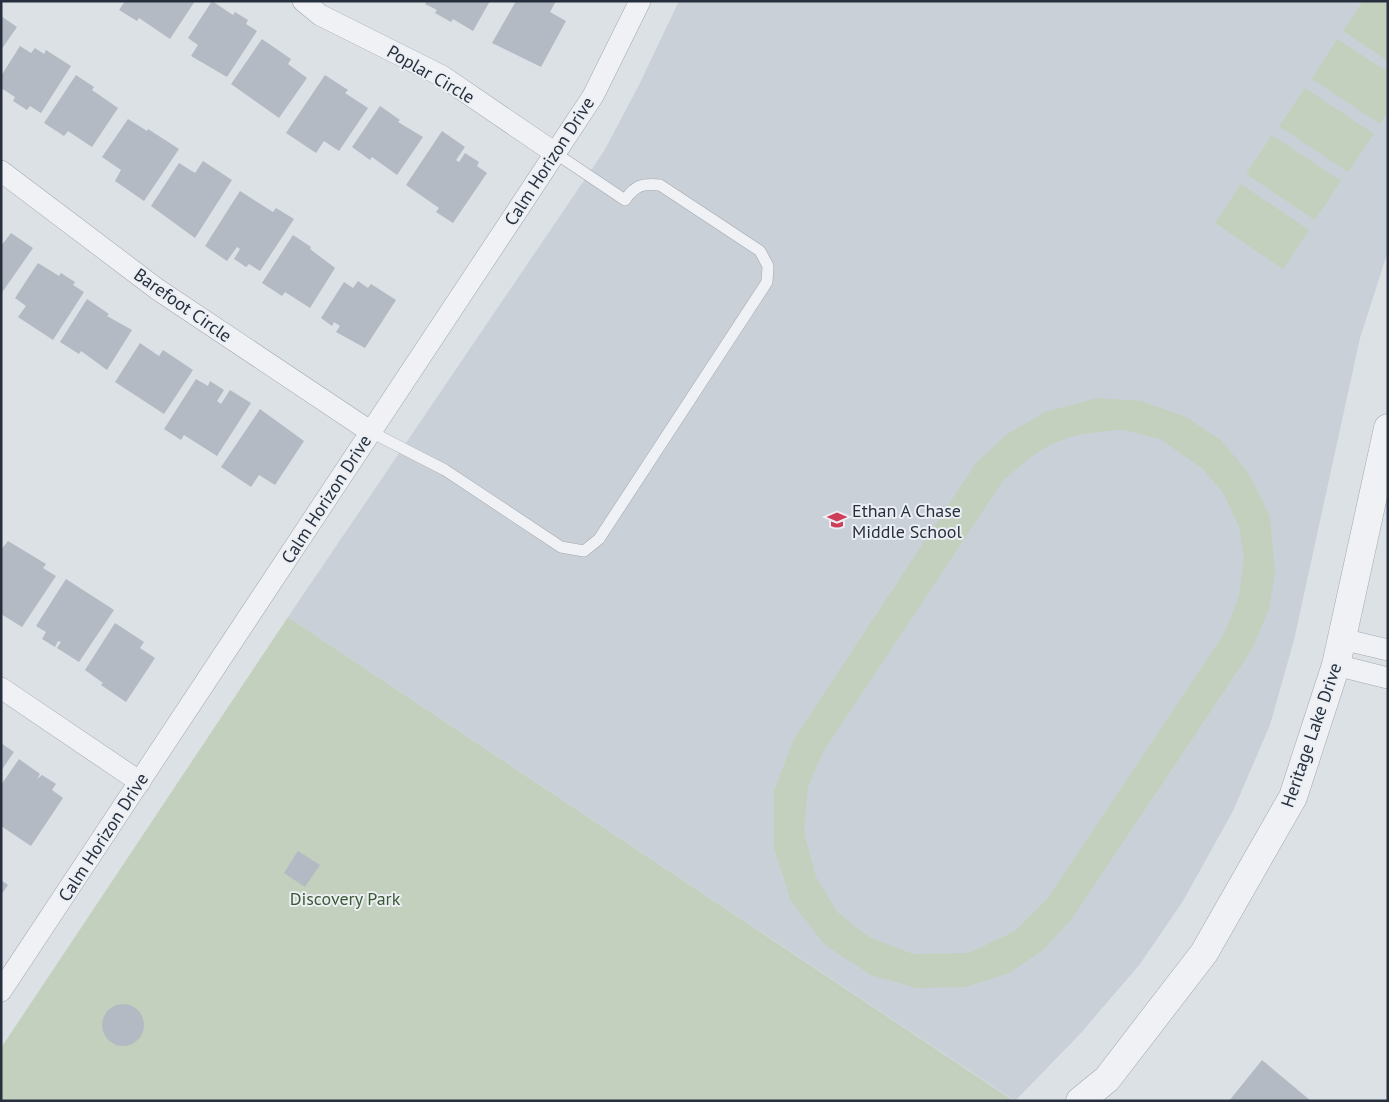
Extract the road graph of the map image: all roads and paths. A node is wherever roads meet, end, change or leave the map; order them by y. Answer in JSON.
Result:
{"nodes":[{"id":1,"x":303,"y":1,"type":"edge"},
{"id":2,"x":640,"y":1,"type":"edge"},
{"id":3,"x":555,"y":153,"type":"junction"},
{"id":4,"x":1,"y":171,"type":"edge"},
{"id":5,"x":1388,"y":428,"type":"edge"},
{"id":6,"x":371,"y":432,"type":"junction"},
{"id":7,"x":1388,"y":650,"type":"edge"},
{"id":8,"x":1339,"y":652,"type":"junction"},
{"id":9,"x":1388,"y":678,"type":"edge"},
{"id":10,"x":1,"y":688,"type":"edge"},
{"id":11,"x":140,"y":782,"type":"junction"},
{"id":12,"x":1,"y":991,"type":"edge"},
{"id":13,"x":1080,"y":1101,"type":"edge"}],
"edges":[{"from":1,"to":3,"type":"street","name":"Poplar Circle"},
{"from":2,"to":3,"type":"street","name":"Calm Horizon Drive"},
{"from":3,"to":6,"type":"street","name":"Calm Horizon Drive"},
{"from":3,"to":6,"type":"lane"},
{"from":4,"to":6,"type":"street","name":"Barefoot Circle"},
{"from":5,"to":8,"type":"street","name":"Heritage Lake Drive"},
{"from":6,"to":11,"type":"street","name":"Calm Horizon Drive"},
{"from":7,"to":8,"type":"street"},
{"from":8,"to":9,"type":"street"},
{"from":8,"to":13,"type":"street","name":"Heritage Lake Drive"},
{"from":10,"to":11,"type":"street"},
{"from":11,"to":12,"type":"street","name":"Calm Horizon Drive"}]}
